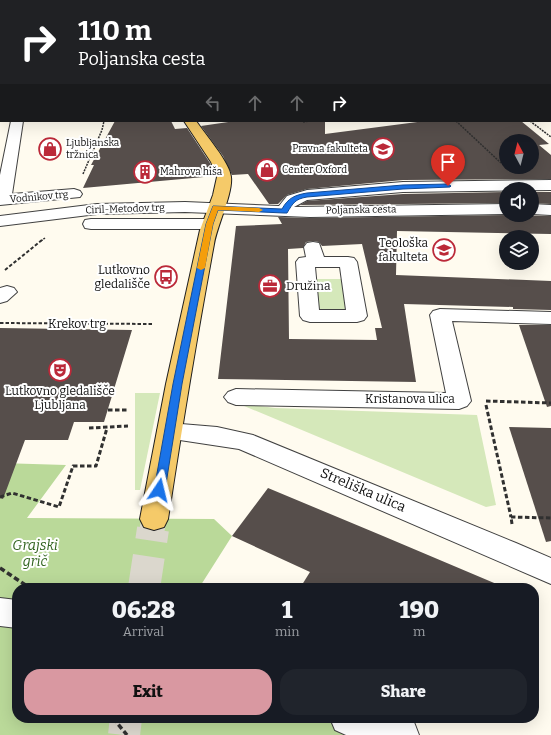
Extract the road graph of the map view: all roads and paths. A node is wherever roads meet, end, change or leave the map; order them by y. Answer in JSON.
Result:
{"nodes":[{"id":1,"x":17,"y":122,"type":"edge"},
{"id":2,"x":104,"y":122,"type":"edge"},
{"id":3,"x":191,"y":122,"type":"edge"},
{"id":4,"x":457,"y":122,"type":"edge"},
{"id":5,"x":531,"y":122,"type":"edge"},
{"id":6,"x":551,"y":137,"type":"edge"},
{"id":7,"x":499,"y":161,"type":"edge"},
{"id":8,"x":551,"y":185,"type":"edge"},
{"id":9,"x":74,"y":194,"type":"joint"},
{"id":10,"x":2,"y":200,"type":"edge"},
{"id":11,"x":216,"y":208,"type":"junction"},
{"id":12,"x":499,"y":209,"type":"edge"},
{"id":13,"x":539,"y":209,"type":"edge"},
{"id":14,"x":551,"y":210,"type":"edge"},
{"id":15,"x":284,"y":211,"type":"junction"},
{"id":16,"x":34,"y":218,"type":"junction"},
{"id":17,"x":0,"y":221,"type":"edge"},
{"id":18,"x":210,"y":224,"type":"junction"},
{"id":19,"x":48,"y":235,"type":"dead end"},
{"id":20,"x":0,"y":274,"type":"edge"},
{"id":21,"x":551,"y":318,"type":"edge"},
{"id":22,"x":0,"y":323,"type":"edge"},
{"id":23,"x":55,"y":324,"type":"junction"},
{"id":24,"x":153,"y":324,"type":"dead end"},
{"id":25,"x":53,"y":329,"type":"dead end"},
{"id":26,"x":236,"y":397,"type":"dead end"},
{"id":27,"x":460,"y":401,"type":"junction"},
{"id":28,"x":485,"y":401,"type":"junction"},
{"id":29,"x":551,"y":402,"type":"edge"},
{"id":30,"x":108,"y":410,"type":"dead end"},
{"id":31,"x":127,"y":410,"type":"dead end"},
{"id":32,"x":128,"y":426,"type":"dead end"},
{"id":33,"x":89,"y":428,"type":"dead end"},
{"id":34,"x":108,"y":428,"type":"junction"},
{"id":35,"x":169,"y":431,"type":"junction"},
{"id":36,"x":0,"y":497,"type":"edge"},
{"id":37,"x":511,"y":517,"type":"dead end"},
{"id":38,"x":154,"y":519,"type":"tunnel mouth"},
{"id":39,"x":0,"y":568,"type":"edge"},
{"id":40,"x":551,"y":572,"type":"edge"},
{"id":41,"x":24,"y":583,"type":"edge"},
{"id":42,"x":0,"y":612,"type":"edge"},
{"id":43,"x":12,"y":613,"type":"edge"},
{"id":44,"x":117,"y":723,"type":"edge"},
{"id":45,"x":363,"y":723,"type":"edge"},
{"id":46,"x":127,"y":735,"type":"edge"},
{"id":47,"x":401,"y":735,"type":"edge"}],
"edges":[{"from":1,"to":10,"type":"street","name":"Vodnikov trg"},
{"from":2,"to":9,"type":"path"},
{"from":3,"to":11,"type":"main road"},
{"from":4,"to":7,"type":"path"},
{"from":5,"to":6,"type":"path"},
{"from":8,"to":15,"type":"street"},
{"from":9,"to":10,"type":"street","name":"Vodnikov trg"},
{"from":11,"to":15,"type":"street","name":"Poljanska cesta"},
{"from":11,"to":16,"type":"street","name":"Ciril-Metodov trg"},
{"from":11,"to":18,"type":"main road"},
{"from":12,"to":15,"type":"street","name":"Poljanska cesta"},
{"from":13,"to":14,"type":"street"},
{"from":16,"to":17,"type":"street","name":"Ciril-Metodov trg"},
{"from":16,"to":18,"type":"street","name":"Ciril-Metodov trg"},
{"from":18,"to":35,"type":"main road"},
{"from":19,"to":20,"type":"path"},
{"from":21,"to":27,"type":"street","name":"Kristanova ulica"},
{"from":22,"to":23,"type":"path","name":"Krekov trg"},
{"from":23,"to":24,"type":"path","name":"Krekov trg"},
{"from":23,"to":25,"type":"path"},
{"from":26,"to":27,"type":"street","name":"Kristanova ulica"},
{"from":27,"to":28,"type":"path"},
{"from":28,"to":29,"type":"path"},
{"from":28,"to":37,"type":"path"},
{"from":30,"to":31,"type":"path"},
{"from":32,"to":34,"type":"path"},
{"from":33,"to":34,"type":"path"},
{"from":34,"to":36,"type":"path"},
{"from":35,"to":38,"type":"main road"},
{"from":35,"to":40,"type":"street","name":"Streliška ulica"},
{"from":39,"to":41,"type":"path"},
{"from":42,"to":43,"type":"street"},
{"from":44,"to":46,"type":"path"},
{"from":45,"to":47,"type":"street"}]}
